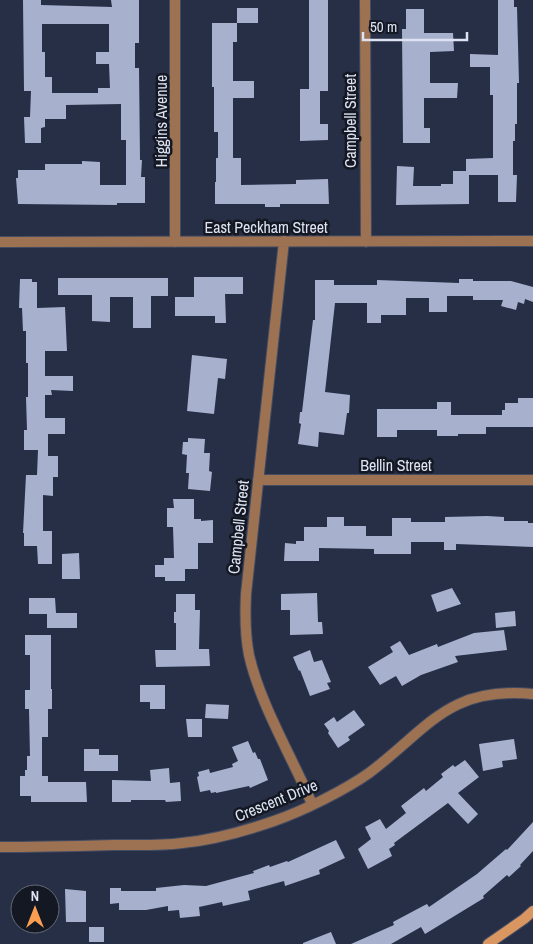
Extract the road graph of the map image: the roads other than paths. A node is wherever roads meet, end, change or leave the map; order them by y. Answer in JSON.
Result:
{"nodes":[{"id":1,"x":175,"y":0,"type":"edge"},
{"id":2,"x":365,"y":0,"type":"edge"},
{"id":3,"x":284,"y":241,"type":"junction"},
{"id":4,"x":533,"y":241,"type":"edge"},
{"id":5,"x":0,"y":242,"type":"edge"},
{"id":6,"x":176,"y":242,"type":"junction"},
{"id":7,"x":366,"y":242,"type":"junction"},
{"id":8,"x":258,"y":480,"type":"junction"},
{"id":9,"x":533,"y":480,"type":"edge"},
{"id":10,"x":533,"y":694,"type":"edge"},
{"id":11,"x":312,"y":804,"type":"junction"},
{"id":12,"x":0,"y":846,"type":"edge"},
{"id":13,"x":533,"y":911,"type":"edge"},
{"id":14,"x":488,"y":944,"type":"edge"}],
"edges":[{"from":1,"to":6,"type":"street","name":"Higgins Avenue"},
{"from":2,"to":7,"type":"street","name":"Campbell Street"},
{"from":3,"to":6,"type":"street","name":"East Peckham Street"},
{"from":3,"to":7,"type":"street","name":"East Peckham Street"},
{"from":3,"to":8,"type":"street","name":"Campbell Street"},
{"from":4,"to":7,"type":"street","name":"East Peckham Street"},
{"from":5,"to":6,"type":"street","name":"East Peckham Street"},
{"from":8,"to":9,"type":"street","name":"Bellin Street"},
{"from":8,"to":11,"type":"street","name":"Campbell Street"},
{"from":10,"to":11,"type":"street","name":"Crescent Drive"},
{"from":11,"to":12,"type":"street","name":"Crescent Drive"},
{"from":13,"to":14,"type":"street"}]}
